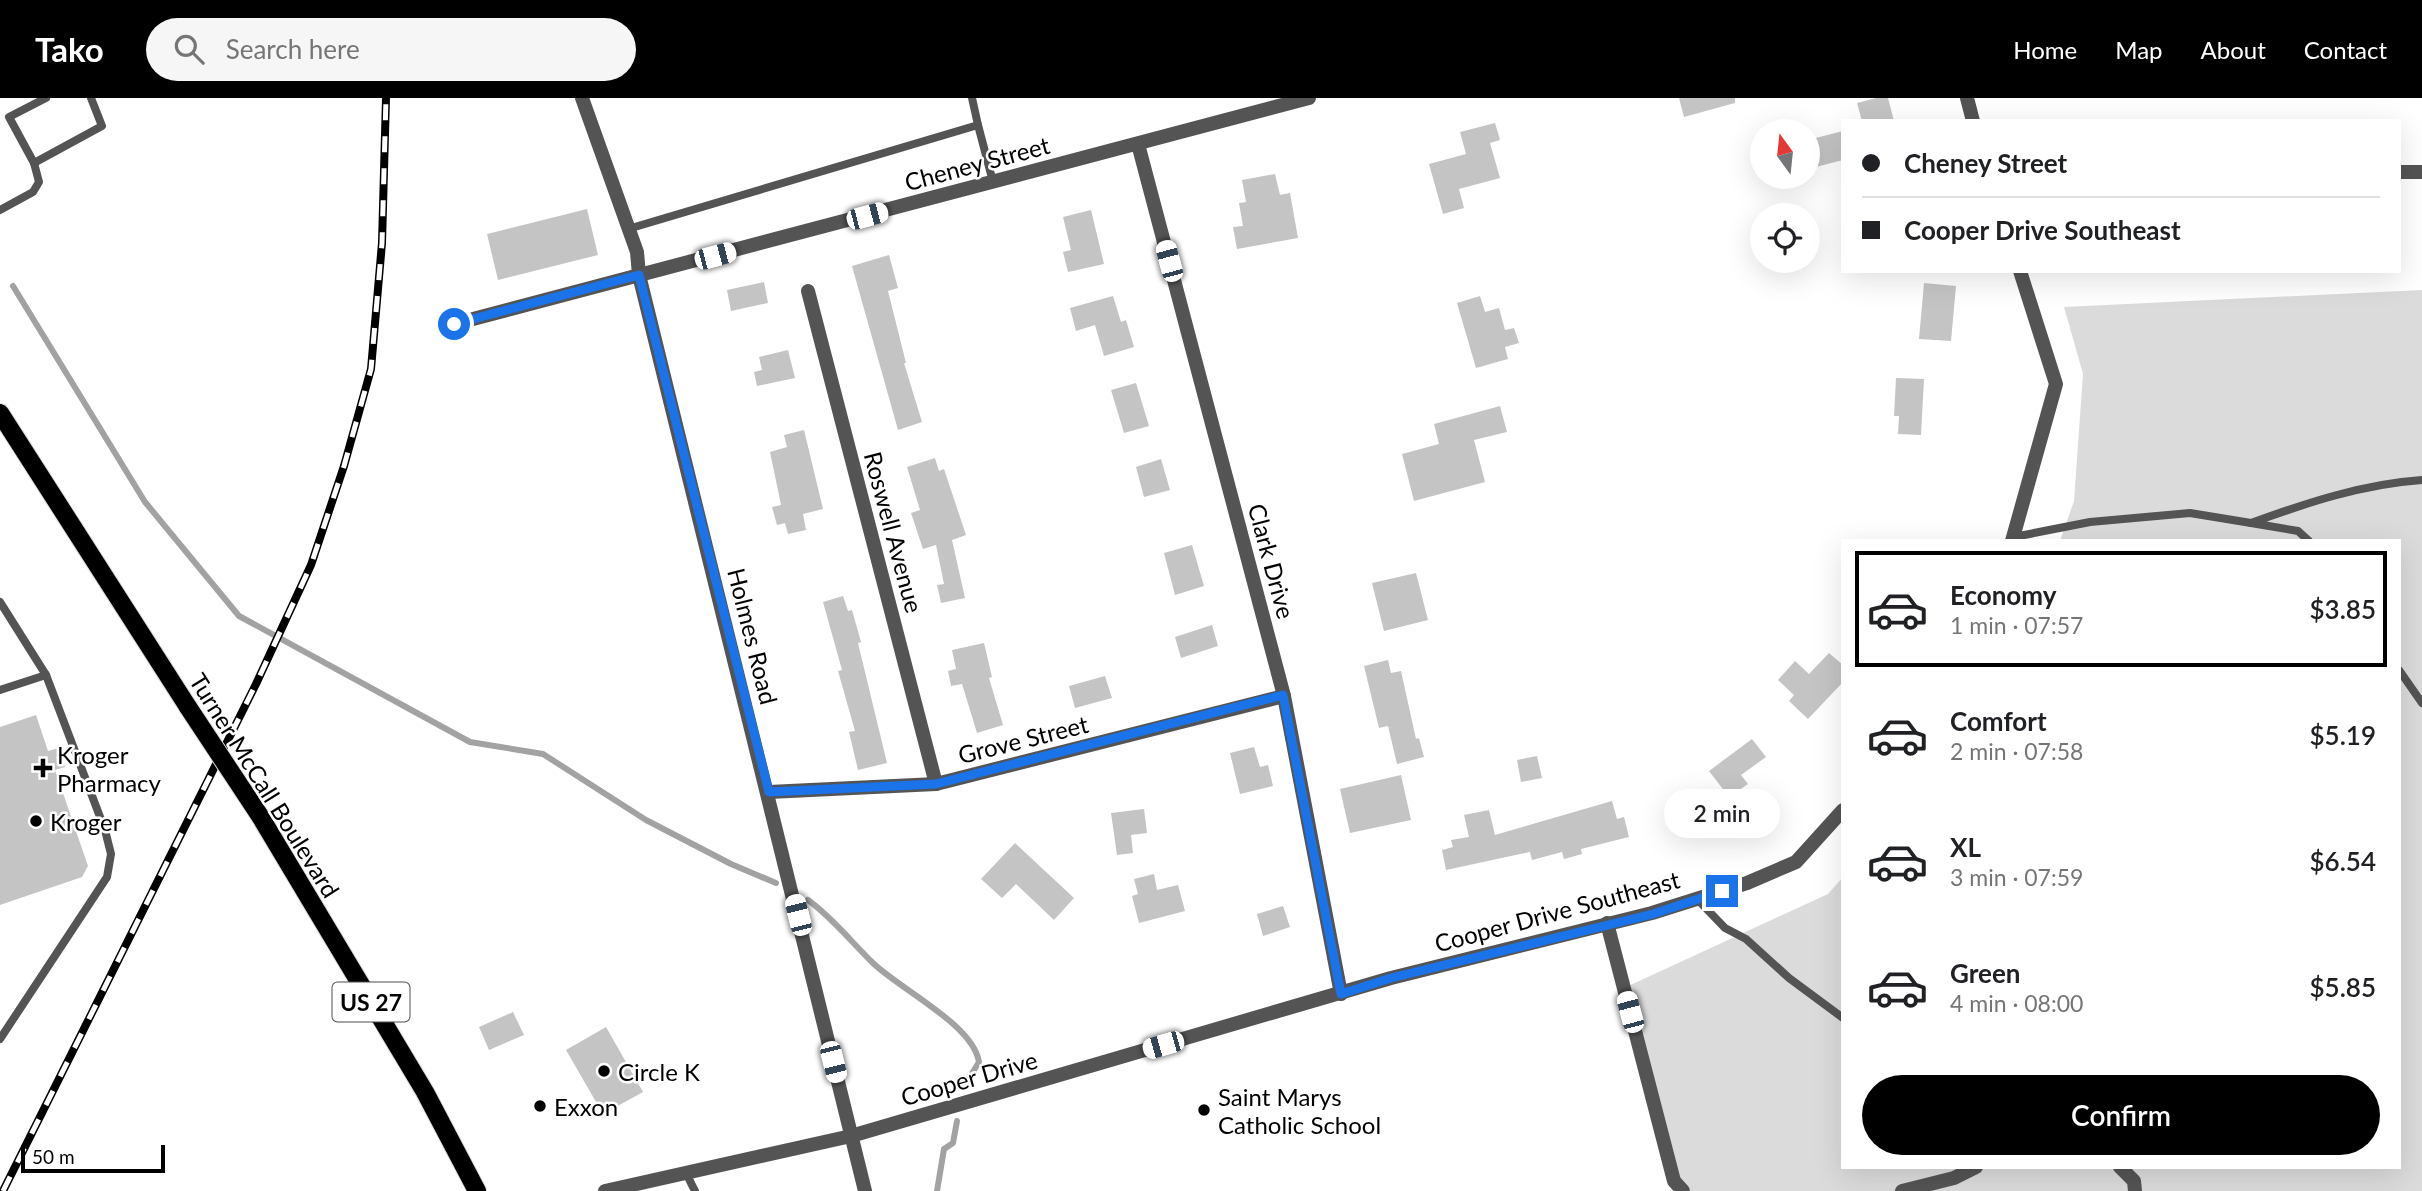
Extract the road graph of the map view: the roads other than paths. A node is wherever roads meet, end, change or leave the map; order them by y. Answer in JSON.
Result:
{"nodes":[{"id":1,"x":46,"y":98,"type":"edge"},
{"id":2,"x":91,"y":98,"type":"edge"},
{"id":3,"x":582,"y":98,"type":"edge"},
{"id":4,"x":972,"y":98,"type":"edge"},
{"id":5,"x":1309,"y":98,"type":"edge"},
{"id":6,"x":1967,"y":98,"type":"edge"},
{"id":7,"x":1292,"y":100,"type":"edge"},
{"id":8,"x":1972,"y":119,"type":"edge"},
{"id":9,"x":978,"y":125,"type":"junction"},
{"id":10,"x":1138,"y":144,"type":"junction"},
{"id":11,"x":34,"y":163,"type":"junction"},
{"id":12,"x":2422,"y":172,"type":"edge"},
{"id":13,"x":2401,"y":173,"type":"edge"},
{"id":14,"x":993,"y":182,"type":"junction"},
{"id":15,"x":0,"y":210,"type":"edge"},
{"id":16,"x":628,"y":229,"type":"junction"},
{"id":17,"x":2022,"y":273,"type":"edge"},
{"id":18,"x":639,"y":275,"type":"junction"},
{"id":19,"x":808,"y":291,"type":"dead end"},
{"id":20,"x":454,"y":324,"type":"dead end"},
{"id":21,"x":0,"y":412,"type":"edge"},
{"id":22,"x":2422,"y":480,"type":"edge"},
{"id":23,"x":2251,"y":523,"type":"junction"},
{"id":24,"x":2013,"y":539,"type":"edge"},
{"id":25,"x":2307,"y":539,"type":"edge"},
{"id":26,"x":0,"y":602,"type":"edge"},
{"id":27,"x":2401,"y":673,"type":"edge"},
{"id":28,"x":46,"y":675,"type":"junction"},
{"id":29,"x":0,"y":690,"type":"edge"},
{"id":30,"x":1283,"y":695,"type":"junction"},
{"id":31,"x":2422,"y":703,"type":"edge"},
{"id":32,"x":936,"y":784,"type":"junction"},
{"id":33,"x":769,"y":792,"type":"junction"},
{"id":34,"x":1841,"y":812,"type":"edge"},
{"id":35,"x":1697,"y":898,"type":"junction"},
{"id":36,"x":1607,"y":923,"type":"junction"},
{"id":37,"x":1341,"y":994,"type":"junction"},
{"id":38,"x":1841,"y":1017,"type":"edge"},
{"id":39,"x":0,"y":1039,"type":"edge"},
{"id":40,"x":851,"y":1136,"type":"junction"},
{"id":41,"x":1972,"y":1169,"type":"edge"},
{"id":42,"x":2122,"y":1169,"type":"edge"},
{"id":43,"x":686,"y":1173,"type":"junction"},
{"id":44,"x":477,"y":1191,"type":"edge"},
{"id":45,"x":605,"y":1191,"type":"edge"},
{"id":46,"x":695,"y":1191,"type":"edge"},
{"id":47,"x":865,"y":1191,"type":"edge"},
{"id":48,"x":1683,"y":1191,"type":"edge"},
{"id":49,"x":1902,"y":1191,"type":"edge"},
{"id":50,"x":2135,"y":1191,"type":"edge"}],
"edges":[{"from":1,"to":11,"type":"lane"},
{"from":2,"to":11,"type":"lane"},
{"from":3,"to":16,"type":"street","name":"Holmes Road"},
{"from":4,"to":9,"type":"lane"},
{"from":5,"to":7,"type":"street","name":"Cheney Street"},
{"from":6,"to":8,"type":"street"},
{"from":7,"to":10,"type":"street","name":"Cheney Street"},
{"from":9,"to":14,"type":"lane"},
{"from":9,"to":16,"type":"lane"},
{"from":10,"to":14,"type":"street","name":"Cheney Street"},
{"from":10,"to":30,"type":"street","name":"Clark Drive"},
{"from":11,"to":15,"type":"lane"},
{"from":12,"to":13,"type":"street"},
{"from":14,"to":18,"type":"street","name":"Cheney Street"},
{"from":16,"to":18,"type":"street","name":"Holmes Road"},
{"from":17,"to":24,"type":"street"},
{"from":18,"to":20,"type":"street","name":"Cheney Street"},
{"from":18,"to":33,"type":"street","name":"Holmes Road"},
{"from":19,"to":32,"type":"street","name":"Roswell Avenue"},
{"from":21,"to":44,"type":"main road","name":"Turner McCall Boulevard","number":"US 27","bridge":true},
{"from":22,"to":23,"type":"lane"},
{"from":23,"to":24,"type":"lane"},
{"from":23,"to":25,"type":"lane"},
{"from":26,"to":28,"type":"lane"},
{"from":27,"to":31,"type":"lane"},
{"from":28,"to":29,"type":"lane"},
{"from":28,"to":39,"type":"lane"},
{"from":30,"to":32,"type":"street","name":"Grove Street"},
{"from":30,"to":37,"type":"street","name":"Clark Drive"},
{"from":32,"to":33,"type":"street","name":"Grove Street"},
{"from":33,"to":40,"type":"street","name":"Holmes Road"},
{"from":34,"to":35,"type":"street","name":"Cooper Drive Southeast"},
{"from":35,"to":36,"type":"street","name":"Cooper Drive Southeast"},
{"from":35,"to":38,"type":"lane"},
{"from":36,"to":37,"type":"street","name":"Cooper Drive Southeast"},
{"from":36,"to":48,"type":"street"},
{"from":37,"to":40,"type":"street","name":"Cooper Drive"},
{"from":40,"to":43,"type":"street","name":"Cooper Drive"},
{"from":40,"to":47,"type":"street","name":"Holmes Road"},
{"from":41,"to":49,"type":"street"},
{"from":42,"to":50,"type":"street"},
{"from":43,"to":45,"type":"street","name":"Cooper Drive"},
{"from":43,"to":46,"type":"lane"}]}
